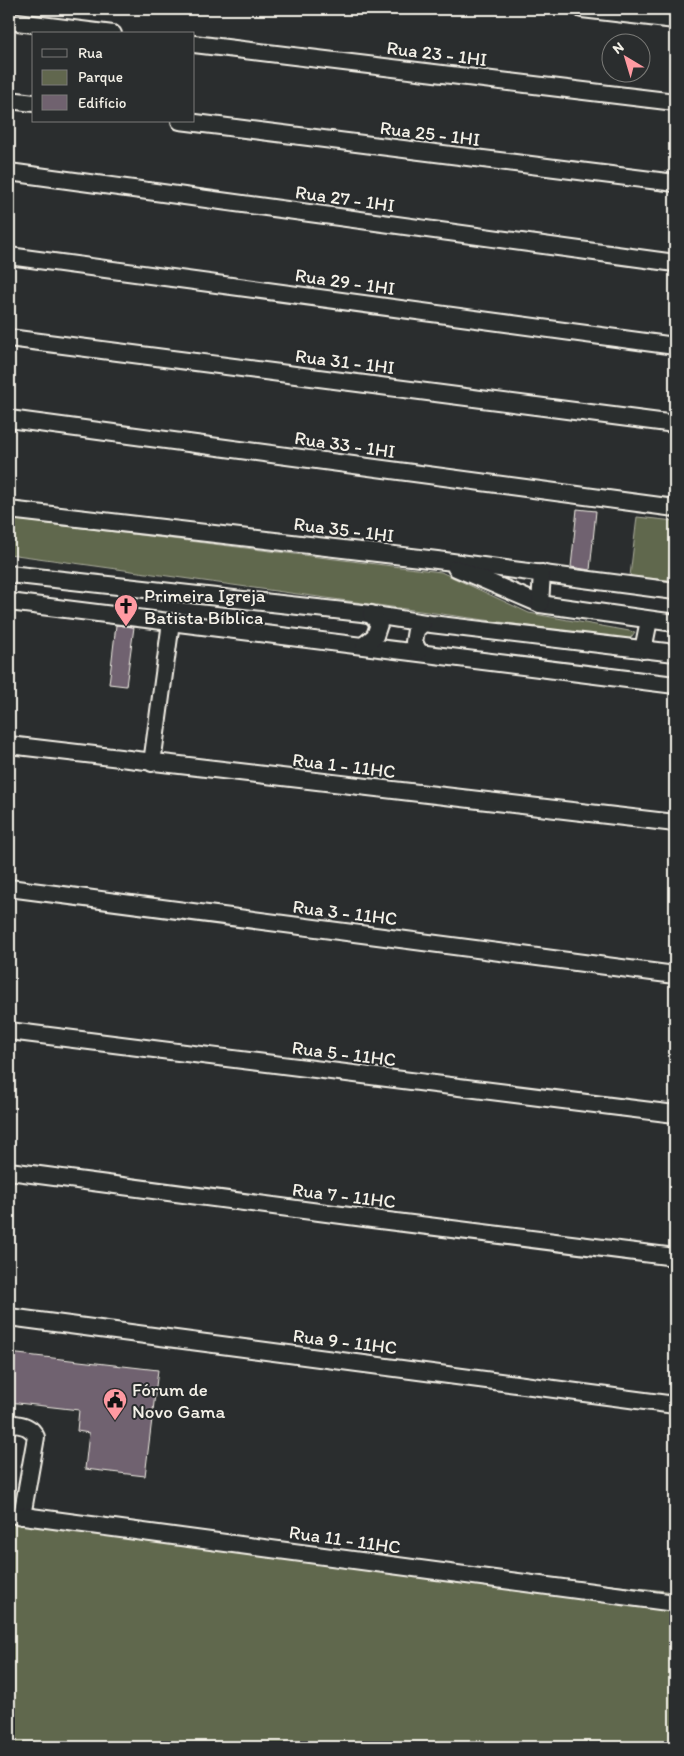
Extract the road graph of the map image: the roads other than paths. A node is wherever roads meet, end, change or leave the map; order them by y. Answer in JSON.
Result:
{"nodes":[{"id":1,"x":582,"y":9,"type":"edge"},
{"id":2,"x":675,"y":20,"type":"edge"},
{"id":3,"x":9,"y":21,"type":"edge"},
{"id":4,"x":97,"y":32,"type":"edge"},
{"id":5,"x":195,"y":44,"type":"edge"},
{"id":6,"x":9,"y":100,"type":"edge"},
{"id":7,"x":675,"y":102,"type":"edge"},
{"id":8,"x":32,"y":103,"type":"edge"},
{"id":9,"x":188,"y":122,"type":"edge"},
{"id":10,"x":9,"y":172,"type":"edge"},
{"id":11,"x":675,"y":184,"type":"edge"},
{"id":12,"x":9,"y":256,"type":"edge"},
{"id":13,"x":675,"y":263,"type":"edge"},
{"id":14,"x":9,"y":338,"type":"edge"},
{"id":15,"x":675,"y":346,"type":"edge"},
{"id":16,"x":9,"y":419,"type":"edge"},
{"id":17,"x":675,"y":424,"type":"edge"},
{"id":18,"x":675,"y":508,"type":"edge"},
{"id":19,"x":9,"y":510,"type":"edge"},
{"id":20,"x":438,"y":560,"type":"junction"},
{"id":21,"x":542,"y":573,"type":"junction"},
{"id":22,"x":9,"y":574,"type":"edge"},
{"id":23,"x":675,"y":590,"type":"edge"},
{"id":24,"x":9,"y":602,"type":"edge"},
{"id":25,"x":540,"y":604,"type":"junction"},
{"id":26,"x":371,"y":614,"type":"junction"},
{"id":27,"x":649,"y":620,"type":"junction"},
{"id":28,"x":172,"y":622,"type":"junction"},
{"id":29,"x":423,"y":623,"type":"junction"},
{"id":30,"x":675,"y":623,"type":"edge"},
{"id":31,"x":364,"y":645,"type":"junction"},
{"id":32,"x":643,"y":650,"type":"junction"},
{"id":33,"x":419,"y":652,"type":"junction"},
{"id":34,"x":675,"y":653,"type":"edge"},
{"id":35,"x":675,"y":685,"type":"edge"},
{"id":36,"x":9,"y":746,"type":"edge"},
{"id":37,"x":152,"y":763,"type":"junction"},
{"id":38,"x":675,"y":823,"type":"edge"},
{"id":39,"x":9,"y":888,"type":"edge"},
{"id":40,"x":675,"y":975,"type":"edge"},
{"id":41,"x":9,"y":1031,"type":"edge"},
{"id":42,"x":675,"y":1114,"type":"edge"},
{"id":43,"x":9,"y":1171,"type":"edge"},
{"id":44,"x":675,"y":1257,"type":"edge"},
{"id":45,"x":9,"y":1317,"type":"edge"},
{"id":46,"x":675,"y":1405,"type":"edge"},
{"id":47,"x":9,"y":1423,"type":"edge"},
{"id":48,"x":15,"y":1515,"type":"edge"},
{"id":49,"x":675,"y":1603,"type":"edge"}],
"edges":[{"from":1,"to":2,"type":"street"},
{"from":3,"to":4,"type":"street"},
{"from":5,"to":7,"type":"street","name":"Rua 23 - 1HI"},
{"from":6,"to":8,"type":"street"},
{"from":9,"to":11,"type":"street","name":"Rua 25 - 1HI"},
{"from":10,"to":13,"type":"street","name":"Rua 27 - 1HI"},
{"from":12,"to":15,"type":"street","name":"Rua 29 - 1HI"},
{"from":14,"to":17,"type":"street","name":"Rua 31 - 1HI"},
{"from":16,"to":18,"type":"street","name":"Rua 33 - 1HI"},
{"from":19,"to":20,"type":"street","name":"Rua 35 - 1HI"},
{"from":20,"to":21,"type":"street","name":"Rua 35 - 1HI"},
{"from":20,"to":25,"type":"street"},
{"from":21,"to":23,"type":"street","name":"Rua 35 - 1HI"},
{"from":21,"to":25,"type":"street"},
{"from":22,"to":26,"type":"street"},
{"from":24,"to":28,"type":"street"},
{"from":25,"to":27,"type":"street"},
{"from":26,"to":29,"type":"street"},
{"from":26,"to":31,"type":"street"},
{"from":27,"to":30,"type":"street"},
{"from":27,"to":32,"type":"street"},
{"from":28,"to":31,"type":"street"},
{"from":28,"to":37,"type":"street"},
{"from":29,"to":32,"type":"street"},
{"from":29,"to":33,"type":"street"},
{"from":31,"to":33,"type":"street"},
{"from":32,"to":34,"type":"street"},
{"from":33,"to":35,"type":"street"},
{"from":36,"to":37,"type":"street","name":"Rua 1 - 11HC"},
{"from":37,"to":38,"type":"street","name":"Rua 1 - 11HC"},
{"from":39,"to":40,"type":"street","name":"Rua 3 - 11HC"},
{"from":41,"to":42,"type":"street","name":"Rua 5 - 11HC"},
{"from":43,"to":44,"type":"street","name":"Rua 7 - 11HC"},
{"from":45,"to":46,"type":"street","name":"Rua 9 - 11HC"},
{"from":47,"to":48,"type":"street"},
{"from":48,"to":49,"type":"street","name":"Rua 11 - 11HC"}]}
